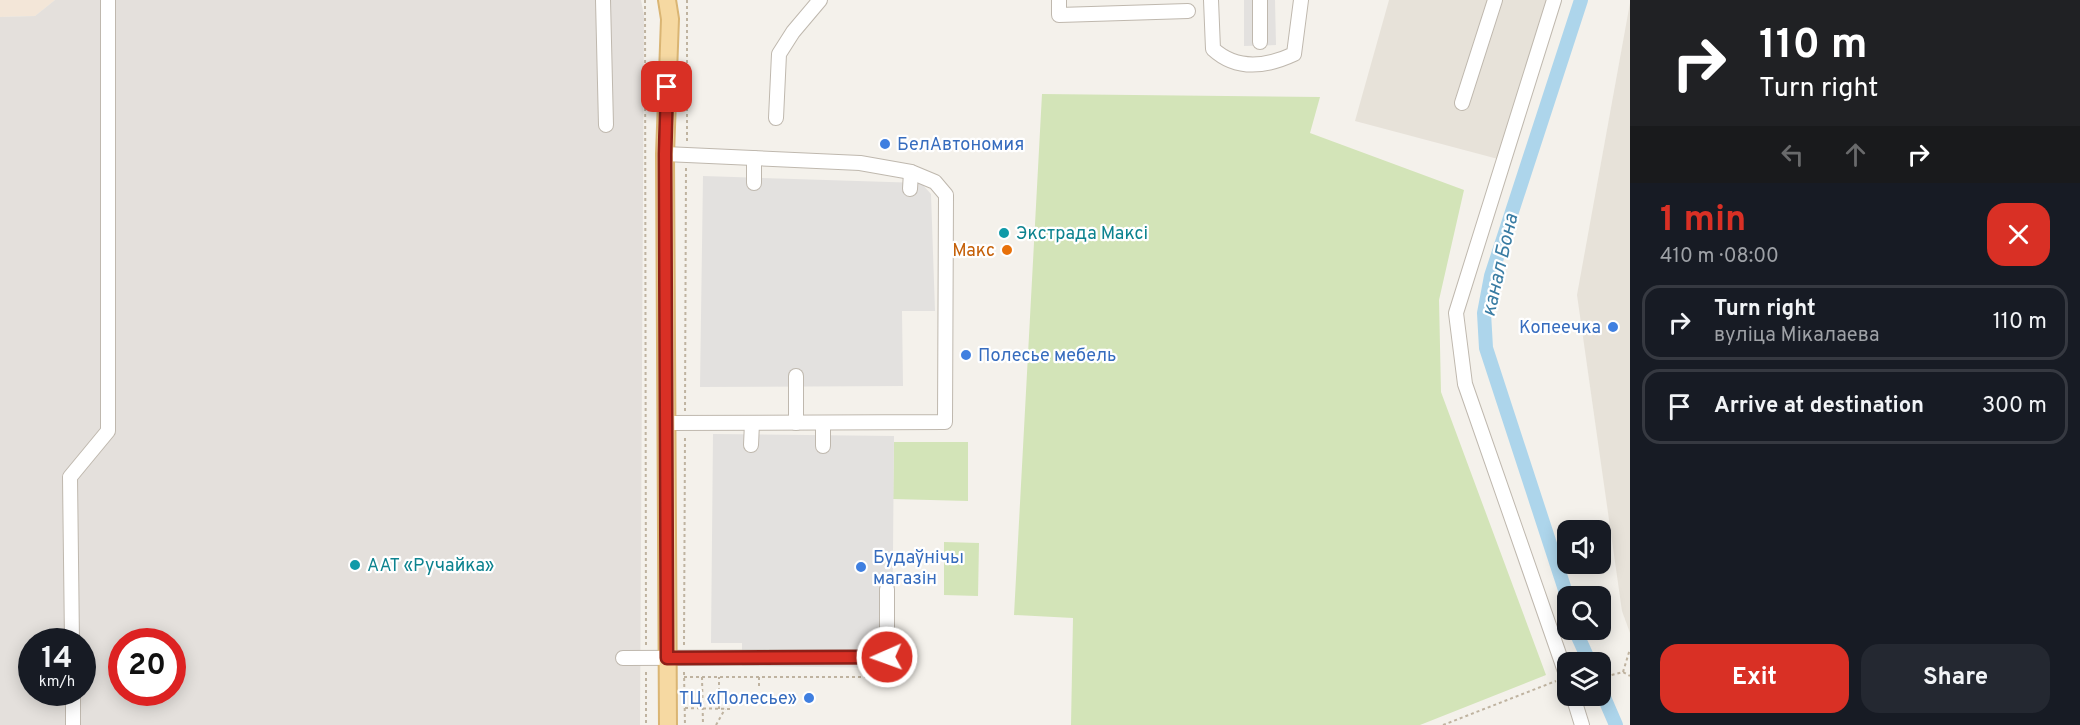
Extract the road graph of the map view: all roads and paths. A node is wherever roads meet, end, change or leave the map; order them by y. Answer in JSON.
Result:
{"nodes":[{"id":1,"x":108,"y":0,"type":"edge"},
{"id":2,"x":603,"y":0,"type":"edge"},
{"id":3,"x":645,"y":0,"type":"edge"},
{"id":4,"x":667,"y":0,"type":"edge"},
{"id":5,"x":687,"y":0,"type":"edge"},
{"id":6,"x":820,"y":0,"type":"edge"},
{"id":7,"x":1059,"y":0,"type":"edge"},
{"id":8,"x":1211,"y":0,"type":"edge"},
{"id":9,"x":1260,"y":0,"type":"edge"},
{"id":10,"x":1300,"y":0,"type":"edge"},
{"id":11,"x":1495,"y":0,"type":"edge"},
{"id":12,"x":1554,"y":0,"type":"edge"},
{"id":13,"x":1188,"y":11,"type":"dead end"},
{"id":14,"x":1260,"y":42,"type":"dead end"},
{"id":15,"x":1462,"y":103,"type":"dead end"},
{"id":16,"x":776,"y":118,"type":"dead end"},
{"id":17,"x":606,"y":125,"type":"dead end"},
{"id":18,"x":665,"y":154,"type":"junction"},
{"id":19,"x":686,"y":155,"type":"junction"},
{"id":20,"x":754,"y":158,"type":"junction"},
{"id":21,"x":911,"y":172,"type":"junction"},
{"id":22,"x":754,"y":183,"type":"dead end"},
{"id":23,"x":910,"y":189,"type":"dead end"},
{"id":24,"x":796,"y":376,"type":"dead end"},
{"id":25,"x":666,"y":423,"type":"junction"},
{"id":26,"x":685,"y":423,"type":"junction"},
{"id":27,"x":752,"y":423,"type":"junction"},
{"id":28,"x":795,"y":423,"type":"junction"},
{"id":29,"x":823,"y":423,"type":"junction"},
{"id":30,"x":751,"y":445,"type":"dead end"},
{"id":31,"x":823,"y":446,"type":"dead end"},
{"id":32,"x":887,"y":589,"type":"dead end"},
{"id":33,"x":72,"y":628,"type":"edge"},
{"id":34,"x":1630,"y":649,"type":"edge"},
{"id":35,"x":887,"y":657,"type":"junction"},
{"id":36,"x":623,"y":658,"type":"dead end"},
{"id":37,"x":646,"y":658,"type":"junction"},
{"id":38,"x":675,"y":658,"type":"junction"},
{"id":39,"x":1557,"y":661,"type":"edge"},
{"id":40,"x":1623,"y":672,"type":"junction"},
{"id":41,"x":1611,"y":676,"type":"edge"},
{"id":42,"x":1630,"y":676,"type":"edge"},
{"id":43,"x":684,"y":677,"type":"junction"},
{"id":44,"x":702,"y":677,"type":"junction"},
{"id":45,"x":719,"y":677,"type":"junction"},
{"id":46,"x":759,"y":677,"type":"junction"},
{"id":47,"x":1557,"y":681,"type":"edge"},
{"id":48,"x":759,"y":687,"type":"dead end"},
{"id":49,"x":73,"y":706,"type":"edge"},
{"id":50,"x":1576,"y":706,"type":"edge"},
{"id":51,"x":685,"y":708,"type":"junction"},
{"id":52,"x":703,"y":709,"type":"junction"},
{"id":53,"x":719,"y":709,"type":"junction"},
{"id":54,"x":725,"y":709,"type":"junction"},
{"id":55,"x":732,"y":709,"type":"dead end"},
{"id":56,"x":73,"y":725,"type":"edge"},
{"id":57,"x":646,"y":725,"type":"edge"},
{"id":58,"x":668,"y":725,"type":"edge"},
{"id":59,"x":685,"y":725,"type":"edge"},
{"id":60,"x":703,"y":725,"type":"edge"},
{"id":61,"x":716,"y":725,"type":"edge"},
{"id":62,"x":1443,"y":725,"type":"edge"},
{"id":63,"x":1582,"y":725,"type":"edge"}],
"edges":[{"from":1,"to":33,"type":"lane"},
{"from":2,"to":17,"type":"lane"},
{"from":3,"to":37,"type":"path"},
{"from":4,"to":18,"type":"main road"},
{"from":5,"to":19,"type":"path"},
{"from":6,"to":16,"type":"lane"},
{"from":7,"to":13,"type":"lane"},
{"from":8,"to":10,"type":"lane"},
{"from":9,"to":14,"type":"lane"},
{"from":11,"to":15,"type":"lane"},
{"from":12,"to":39,"type":"lane"},
{"from":18,"to":19,"type":"lane"},
{"from":18,"to":25,"type":"main road"},
{"from":19,"to":20,"type":"lane"},
{"from":19,"to":26,"type":"path"},
{"from":20,"to":21,"type":"lane"},
{"from":20,"to":22,"type":"lane"},
{"from":21,"to":23,"type":"lane"},
{"from":21,"to":29,"type":"lane"},
{"from":24,"to":28,"type":"lane"},
{"from":25,"to":26,"type":"lane"},
{"from":25,"to":38,"type":"main road"},
{"from":26,"to":27,"type":"lane"},
{"from":26,"to":38,"type":"path"},
{"from":27,"to":28,"type":"lane"},
{"from":27,"to":30,"type":"lane"},
{"from":28,"to":29,"type":"lane"},
{"from":29,"to":31,"type":"lane"},
{"from":32,"to":35,"type":"lane"},
{"from":34,"to":40,"type":"path"},
{"from":35,"to":38,"type":"lane"},
{"from":35,"to":46,"type":"path"},
{"from":36,"to":37,"type":"lane"},
{"from":37,"to":38,"type":"lane"},
{"from":37,"to":57,"type":"path"},
{"from":38,"to":43,"type":"path"},
{"from":38,"to":58,"type":"main road"},
{"from":40,"to":41,"type":"path"},
{"from":40,"to":42,"type":"path"},
{"from":43,"to":44,"type":"path"},
{"from":43,"to":51,"type":"path"},
{"from":44,"to":45,"type":"path"},
{"from":44,"to":52,"type":"path"},
{"from":45,"to":46,"type":"path"},
{"from":45,"to":53,"type":"path"},
{"from":46,"to":48,"type":"path"},
{"from":47,"to":62,"type":"path"},
{"from":49,"to":56,"type":"lane"},
{"from":50,"to":63,"type":"lane"},
{"from":51,"to":52,"type":"path"},
{"from":51,"to":59,"type":"path"},
{"from":52,"to":53,"type":"path"},
{"from":52,"to":60,"type":"path"},
{"from":53,"to":54,"type":"path"},
{"from":54,"to":55,"type":"path"},
{"from":54,"to":61,"type":"path"}]}
